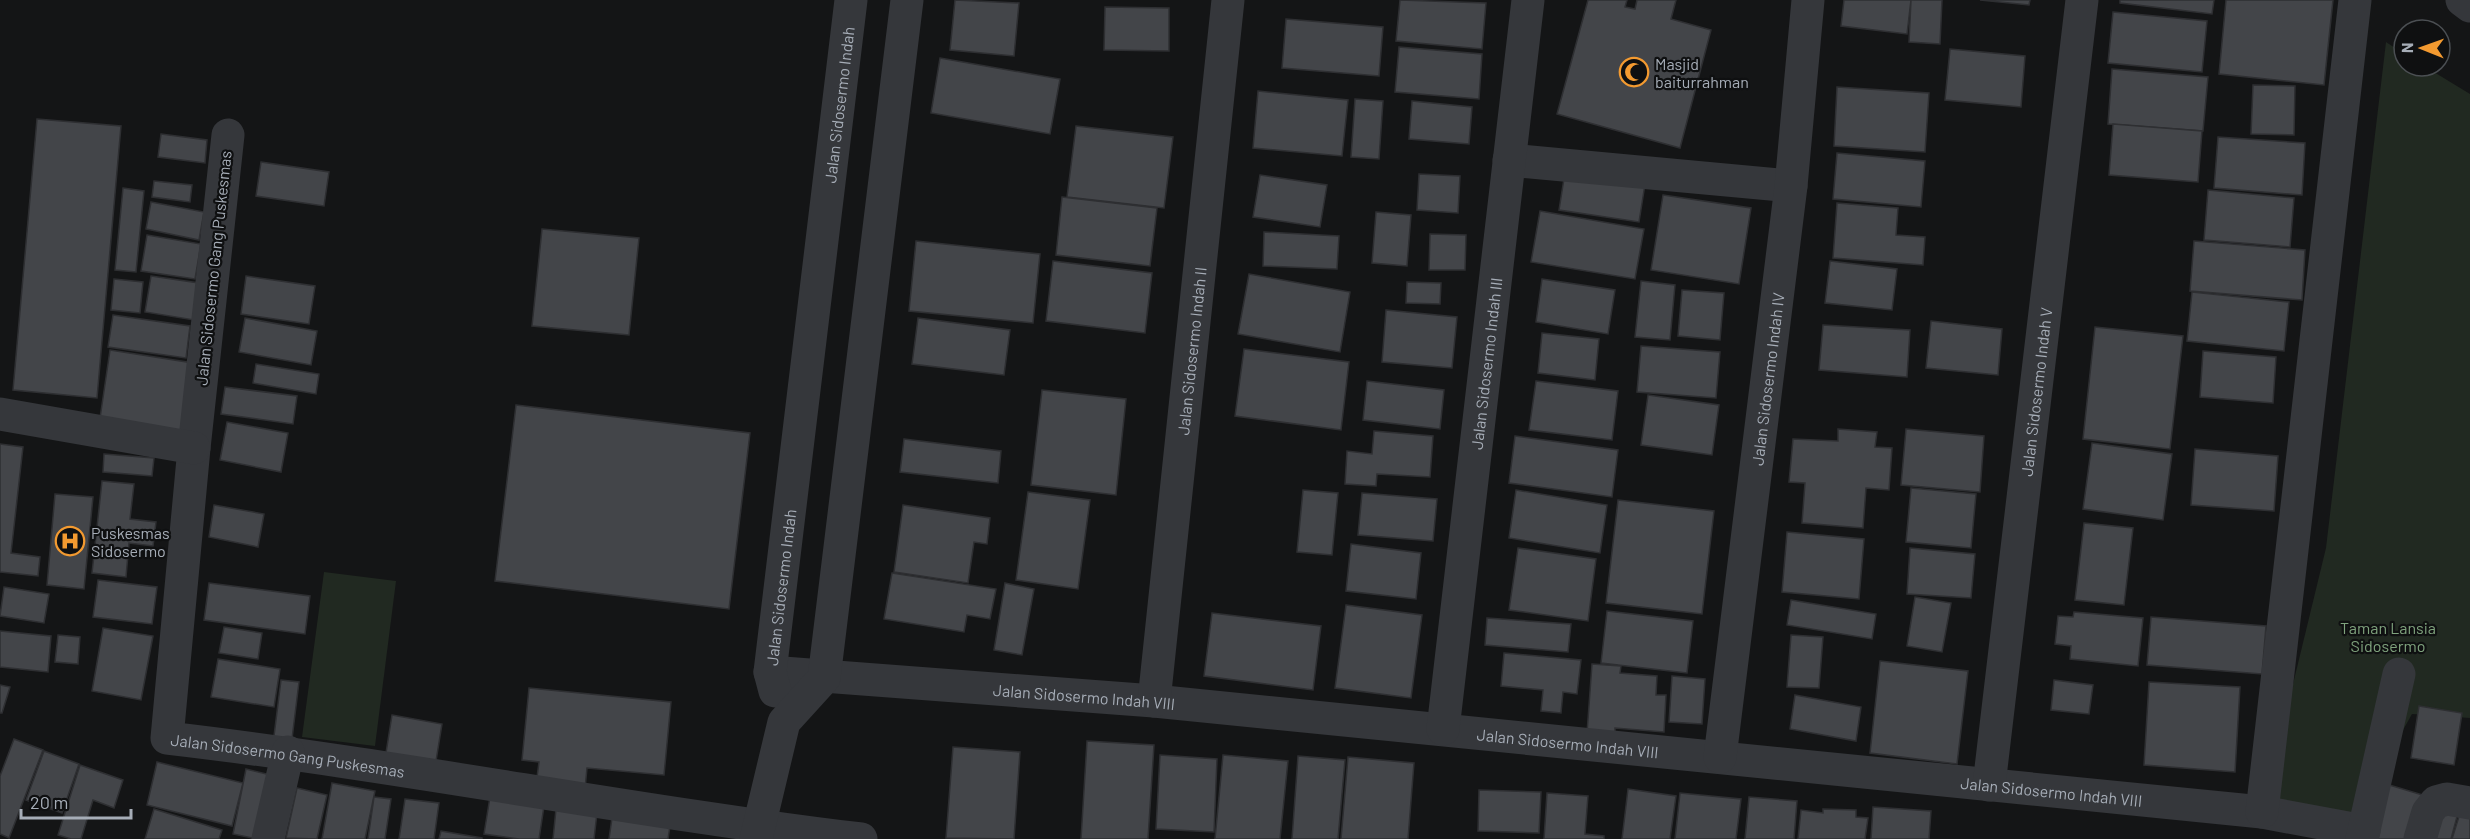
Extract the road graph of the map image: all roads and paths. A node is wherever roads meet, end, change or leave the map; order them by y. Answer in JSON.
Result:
{"nodes":[{"id":1,"x":850,"y":0,"type":"edge"},
{"id":2,"x":907,"y":0,"type":"edge"},
{"id":3,"x":1228,"y":0,"type":"edge"},
{"id":4,"x":1528,"y":0,"type":"edge"},
{"id":5,"x":1808,"y":0,"type":"edge"},
{"id":6,"x":2082,"y":0,"type":"edge"},
{"id":7,"x":2355,"y":0,"type":"edge"},
{"id":8,"x":2462,"y":0,"type":"edge"},
{"id":9,"x":2470,"y":6,"type":"edge"},
{"id":10,"x":228,"y":135,"type":"dead end"},
{"id":11,"x":1509,"y":160,"type":"junction"},
{"id":12,"x":1791,"y":186,"type":"junction"},
{"id":13,"x":0,"y":414,"type":"edge"},
{"id":14,"x":194,"y":448,"type":"junction"},
{"id":15,"x":770,"y":672,"type":"junction"},
{"id":16,"x":2399,"y":674,"type":"dead end"},
{"id":17,"x":824,"y":678,"type":"junction"},
{"id":18,"x":1154,"y":701,"type":"junction"},
{"id":19,"x":784,"y":722,"type":"junction"},
{"id":20,"x":1443,"y":729,"type":"junction"},
{"id":21,"x":288,"y":752,"type":"junction"},
{"id":22,"x":1720,"y":757,"type":"junction"},
{"id":23,"x":1989,"y":785,"type":"junction"},
{"id":24,"x":2470,"y":803,"type":"edge"},
{"id":25,"x":2262,"y":812,"type":"junction"},
{"id":26,"x":757,"y":833,"type":"edge"},
{"id":27,"x":2363,"y":835,"type":"edge"},
{"id":28,"x":268,"y":839,"type":"edge"},
{"id":29,"x":861,"y":839,"type":"edge"},
{"id":30,"x":2420,"y":839,"type":"edge"}],
"edges":[{"from":1,"to":15,"type":"street","name":"Jalan Sidosermo Indah"},
{"from":2,"to":17,"type":"street"},
{"from":3,"to":18,"type":"street","name":"Jalan Sidosermo Indah II"},
{"from":4,"to":11,"type":"street","name":"Jalan Sidosermo Indah III"},
{"from":5,"to":12,"type":"street","name":"Jalan Sidosermo Indah IV"},
{"from":6,"to":23,"type":"street","name":"Jalan Sidosermo Indah V"},
{"from":7,"to":25,"type":"street"},
{"from":8,"to":9,"type":"street"},
{"from":10,"to":14,"type":"street","name":"Jalan Sidosermo Gang Puskesmas"},
{"from":11,"to":12,"type":"street"},
{"from":11,"to":20,"type":"street","name":"Jalan Sidosermo Indah III"},
{"from":12,"to":22,"type":"street","name":"Jalan Sidosermo Indah IV"},
{"from":13,"to":14,"type":"street"},
{"from":14,"to":21,"type":"street","name":"Jalan Sidosermo Gang Puskesmas"},
{"from":15,"to":17,"type":"street","name":"Jalan Sidosermo Indah VIII"},
{"from":15,"to":19,"type":"street","name":"Jalan Sidosermo Indah"},
{"from":16,"to":27,"type":"street"},
{"from":17,"to":18,"type":"street","name":"Jalan Sidosermo Indah VIII"},
{"from":17,"to":19,"type":"street"},
{"from":18,"to":20,"type":"street","name":"Jalan Sidosermo Indah VIII"},
{"from":19,"to":26,"type":"street"},
{"from":20,"to":22,"type":"street","name":"Jalan Sidosermo Indah VIII"},
{"from":21,"to":26,"type":"street","name":"Jalan Sidosermo Gang Puskesmas"},
{"from":21,"to":28,"type":"street"},
{"from":22,"to":23,"type":"street","name":"Jalan Sidosermo Indah VIII"},
{"from":23,"to":25,"type":"street","name":"Jalan Sidosermo Indah VIII"},
{"from":24,"to":30,"type":"street"},
{"from":25,"to":27,"type":"street","name":"Jalan Sidosermo Indah VIII"},
{"from":26,"to":29,"type":"street","name":"Jalan Sidosermo Gang Puskesmas"}]}
